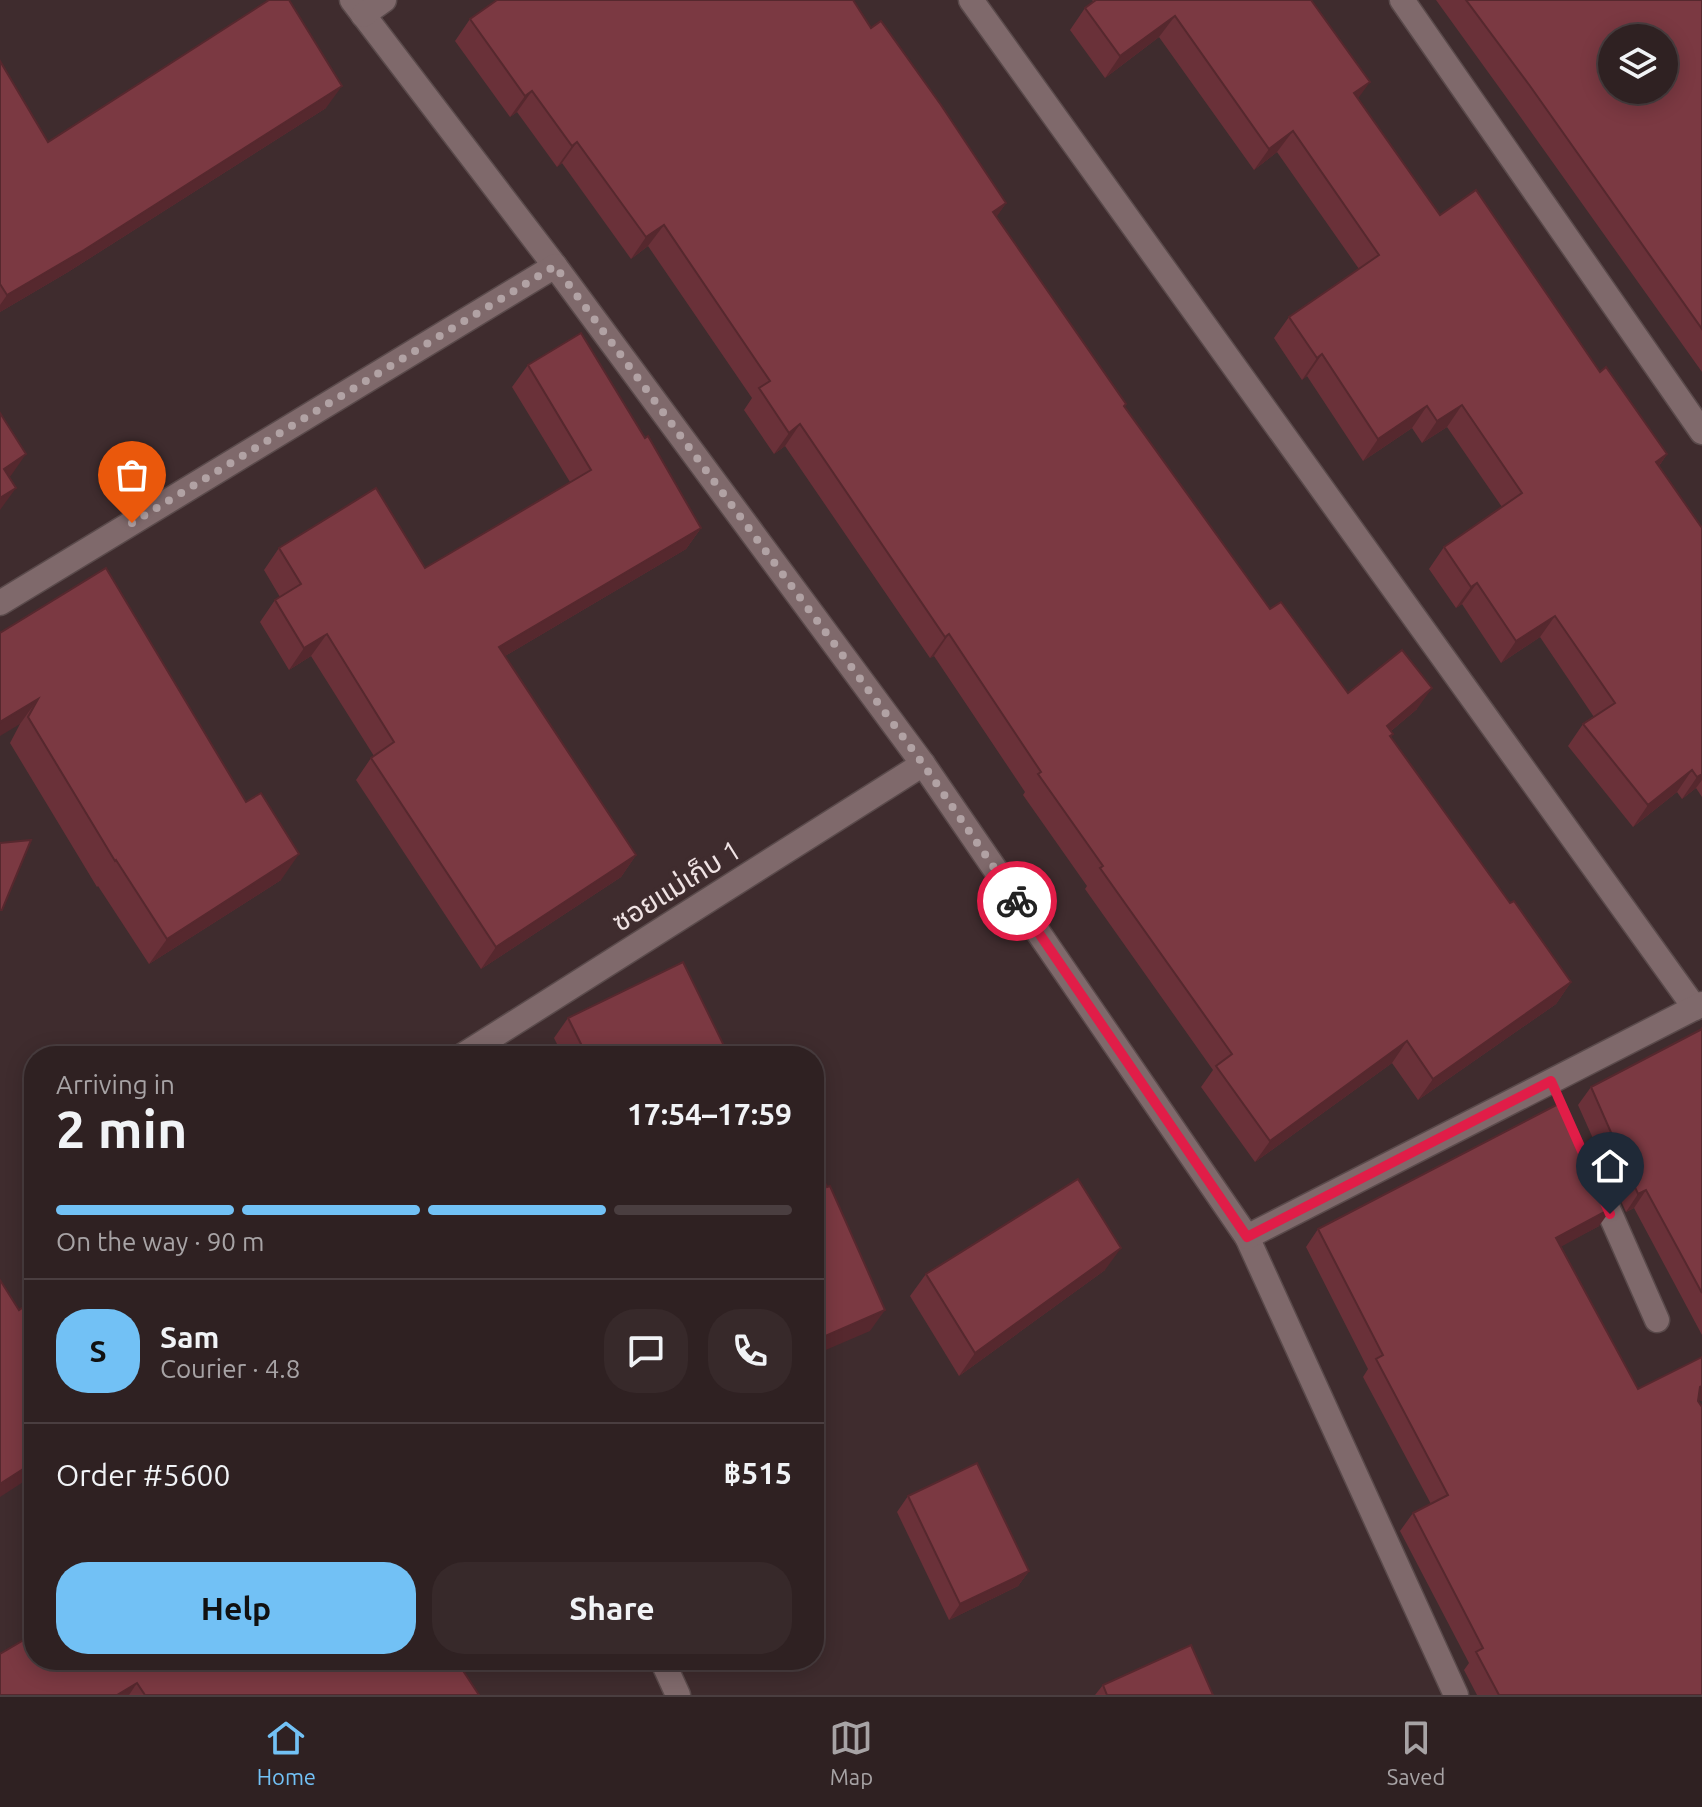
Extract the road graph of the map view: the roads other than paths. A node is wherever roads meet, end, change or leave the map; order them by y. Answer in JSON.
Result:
{"nodes":[{"id":1,"x":384,"y":0,"type":"edge"},
{"id":2,"x":971,"y":0,"type":"edge"},
{"id":3,"x":1402,"y":0,"type":"edge"},
{"id":4,"x":357,"y":7,"type":"edge"},
{"id":5,"x":555,"y":266,"type":"junction"},
{"id":6,"x":1702,"y":432,"type":"edge"},
{"id":7,"x":0,"y":603,"type":"edge"},
{"id":8,"x":923,"y":764,"type":"junction"},
{"id":9,"x":1698,"y":1006,"type":"edge"},
{"id":10,"x":478,"y":1046,"type":"edge"},
{"id":11,"x":1551,"y":1081,"type":"junction"},
{"id":12,"x":1564,"y":1109,"type":"edge"},
{"id":13,"x":1589,"y":1166,"type":"edge"},
{"id":14,"x":1247,"y":1237,"type":"junction"},
{"id":15,"x":1657,"y":1320,"type":"dead end"},
{"id":16,"x":667,"y":1670,"type":"edge"},
{"id":17,"x":678,"y":1695,"type":"edge"},
{"id":18,"x":1456,"y":1695,"type":"edge"}],
"edges":[{"from":1,"to":4,"type":"street"},
{"from":2,"to":9,"type":"street"},
{"from":3,"to":6,"type":"street"},
{"from":4,"to":5,"type":"street"},
{"from":5,"to":7,"type":"street"},
{"from":5,"to":8,"type":"street"},
{"from":8,"to":10,"type":"street","name":"ซอยแม่เก็บ 1"},
{"from":8,"to":14,"type":"street"},
{"from":9,"to":11,"type":"street"},
{"from":11,"to":12,"type":"street"},
{"from":11,"to":14,"type":"street"},
{"from":13,"to":15,"type":"street"},
{"from":14,"to":18,"type":"street"},
{"from":16,"to":17,"type":"street"}]}
